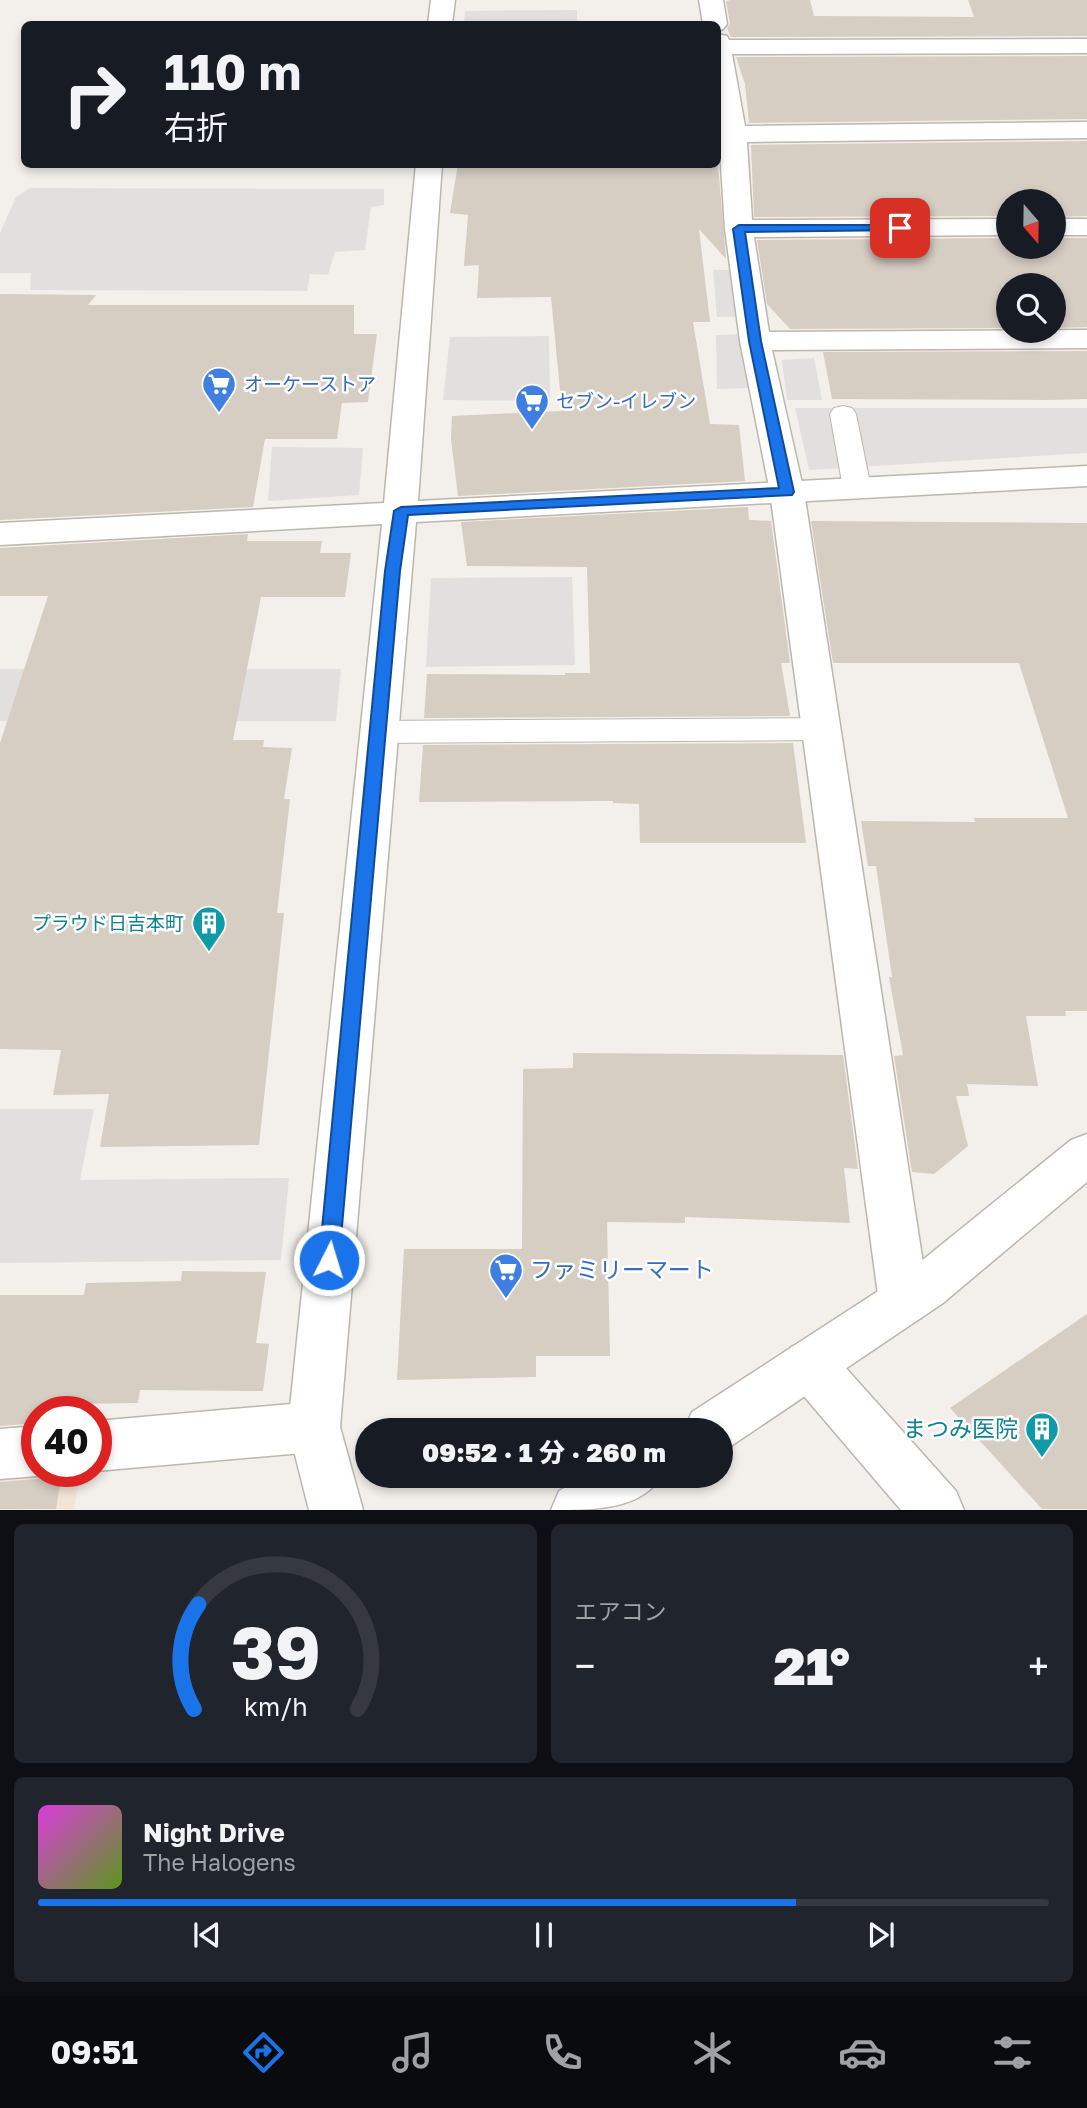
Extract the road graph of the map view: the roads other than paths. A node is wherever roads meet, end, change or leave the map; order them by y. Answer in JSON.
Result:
{"nodes":[{"id":1,"x":443,"y":0,"type":"edge"},
{"id":2,"x":711,"y":0,"type":"edge"},
{"id":3,"x":440,"y":21,"type":"edge"},
{"id":4,"x":714,"y":21,"type":"edge"},
{"id":5,"x":1087,"y":46,"type":"edge"},
{"id":6,"x":721,"y":47,"type":"edge"},
{"id":7,"x":721,"y":64,"type":"edge"},
{"id":8,"x":1087,"y":130,"type":"edge"},
{"id":9,"x":733,"y":134,"type":"junction"},
{"id":10,"x":429,"y":168,"type":"edge"},
{"id":11,"x":1066,"y":227,"type":"edge"},
{"id":12,"x":1087,"y":227,"type":"edge"},
{"id":13,"x":996,"y":228,"type":"edge"},
{"id":14,"x":739,"y":229,"type":"junction"},
{"id":15,"x":1087,"y":339,"type":"edge"},
{"id":16,"x":755,"y":341,"type":"junction"},
{"id":17,"x":843,"y":414,"type":"dead end"},
{"id":18,"x":1087,"y":476,"type":"edge"},
{"id":19,"x":857,"y":488,"type":"junction"},
{"id":20,"x":787,"y":492,"type":"junction"},
{"id":21,"x":401,"y":511,"type":"junction"},
{"id":22,"x":0,"y":534,"type":"edge"},
{"id":23,"x":821,"y":729,"type":"junction"},
{"id":24,"x":378,"y":732,"type":"junction"},
{"id":25,"x":1087,"y":1154,"type":"edge"},
{"id":26,"x":904,"y":1302,"type":"junction"},
{"id":27,"x":809,"y":1364,"type":"junction"},
{"id":28,"x":728,"y":1418,"type":"edge"},
{"id":29,"x":314,"y":1427,"type":"junction"},
{"id":30,"x":112,"y":1445,"type":"edge"},
{"id":31,"x":21,"y":1452,"type":"edge"},
{"id":32,"x":0,"y":1454,"type":"edge"},
{"id":33,"x":614,"y":1488,"type":"edge"},
{"id":34,"x":336,"y":1510,"type":"edge"},
{"id":35,"x":578,"y":1510,"type":"edge"},
{"id":36,"x":937,"y":1510,"type":"edge"}],
"edges":[{"from":1,"to":3,"type":"street"},
{"from":2,"to":4,"type":"street"},
{"from":5,"to":6,"type":"street"},
{"from":7,"to":9,"type":"street"},
{"from":8,"to":9,"type":"street"},
{"from":9,"to":14,"type":"street"},
{"from":10,"to":21,"type":"street"},
{"from":11,"to":12,"type":"street"},
{"from":13,"to":14,"type":"street"},
{"from":14,"to":16,"type":"street"},
{"from":15,"to":16,"type":"street"},
{"from":16,"to":20,"type":"street"},
{"from":17,"to":19,"type":"lane"},
{"from":18,"to":19,"type":"street"},
{"from":19,"to":20,"type":"street"},
{"from":20,"to":21,"type":"street"},
{"from":20,"to":23,"type":"street"},
{"from":21,"to":22,"type":"street"},
{"from":21,"to":24,"type":"street"},
{"from":23,"to":24,"type":"lane"},
{"from":23,"to":26,"type":"street"},
{"from":24,"to":29,"type":"street"},
{"from":25,"to":26,"type":"street"},
{"from":26,"to":27,"type":"street"},
{"from":27,"to":28,"type":"street"},
{"from":27,"to":36,"type":"street"},
{"from":29,"to":30,"type":"street"},
{"from":29,"to":34,"type":"street"},
{"from":31,"to":32,"type":"street"},
{"from":33,"to":35,"type":"street"}]}
